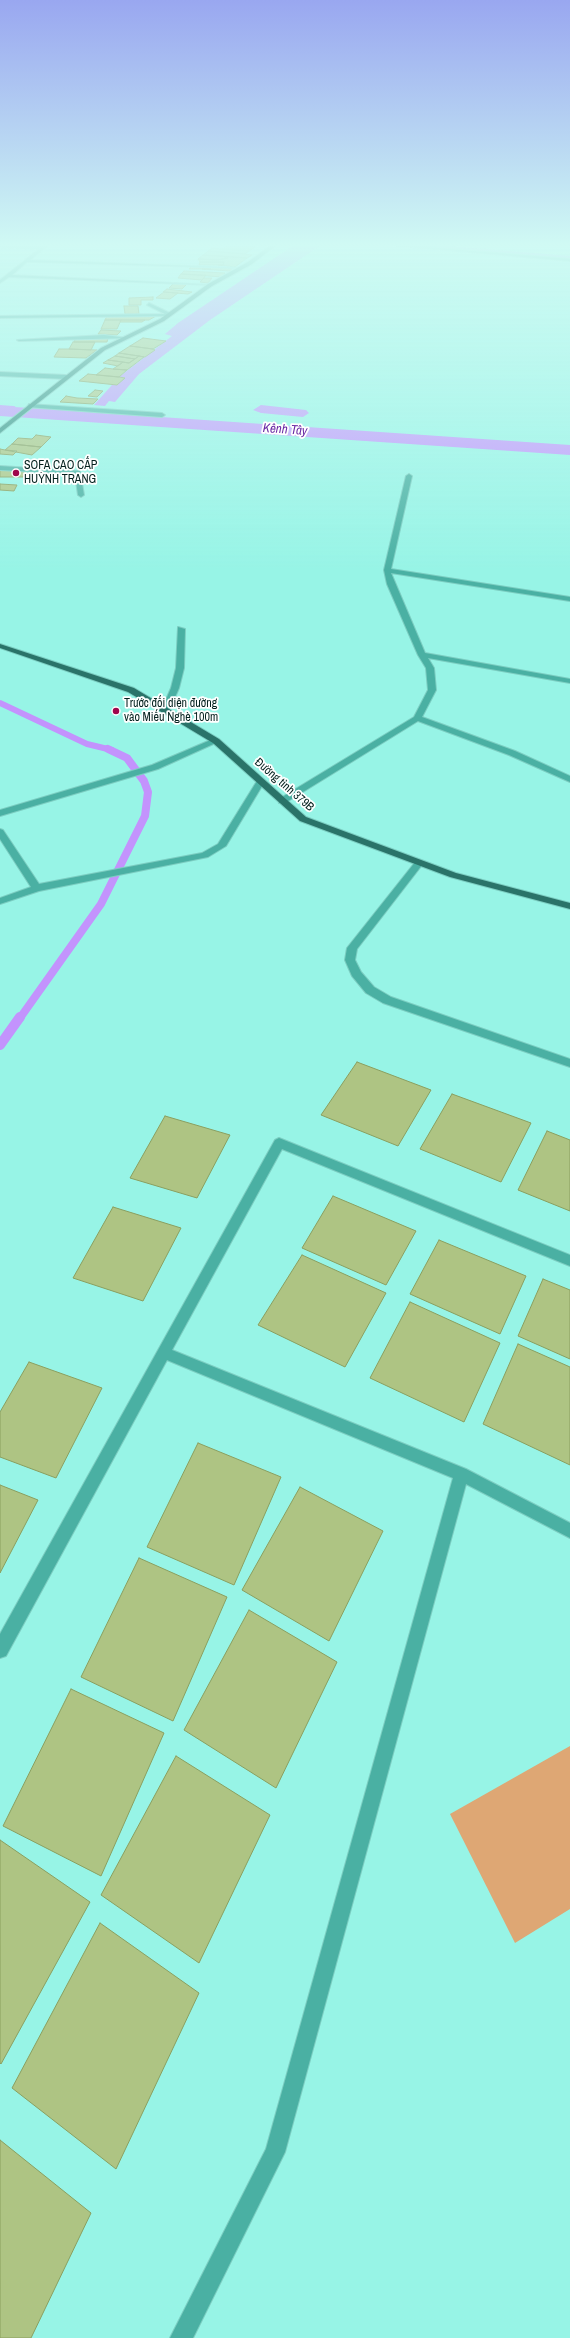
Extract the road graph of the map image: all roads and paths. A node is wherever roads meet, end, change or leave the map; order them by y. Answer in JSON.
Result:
{"nodes":[{"id":1,"x":99,"y":352,"type":"edge"},
{"id":2,"x":0,"y":374,"type":"edge"},
{"id":3,"x":66,"y":377,"type":"junction"},
{"id":4,"x":30,"y":405,"type":"junction"},
{"id":5,"x":162,"y":415,"type":"dead end"},
{"id":6,"x":0,"y":431,"type":"edge"},
{"id":7,"x":0,"y":468,"type":"edge"},
{"id":8,"x":409,"y":476,"type":"dead end"},
{"id":9,"x":81,"y":495,"type":"dead end"},
{"id":10,"x":387,"y":570,"type":"junction"},
{"id":11,"x":570,"y":599,"type":"edge"},
{"id":12,"x":181,"y":629,"type":"dead end"},
{"id":13,"x":0,"y":646,"type":"edge"},
{"id":14,"x":422,"y":655,"type":"junction"},
{"id":15,"x":570,"y":681,"type":"edge"},
{"id":16,"x":165,"y":711,"type":"junction"},
{"id":17,"x":417,"y":718,"type":"junction"},
{"id":18,"x":216,"y":741,"type":"junction"},
{"id":19,"x":570,"y":779,"type":"edge"},
{"id":20,"x":261,"y":781,"type":"junction"},
{"id":21,"x":282,"y":801,"type":"junction"},
{"id":22,"x":0,"y":813,"type":"edge"},
{"id":23,"x":0,"y":832,"type":"edge"},
{"id":24,"x":419,"y":862,"type":"junction"},
{"id":25,"x":37,"y":888,"type":"junction"},
{"id":26,"x":0,"y":901,"type":"edge"},
{"id":27,"x":570,"y":906,"type":"edge"},
{"id":28,"x":570,"y":1063,"type":"edge"},
{"id":29,"x":570,"y":1261,"type":"edge"},
{"id":30,"x":164,"y":1353,"type":"junction"},
{"id":31,"x":461,"y":1474,"type":"junction"},
{"id":32,"x":570,"y":1531,"type":"edge"},
{"id":33,"x":0,"y":1650,"type":"edge"},
{"id":34,"x":181,"y":2338,"type":"edge"}],
"edges":[{"from":1,"to":3,"type":"main road"},
{"from":2,"to":3,"type":"street"},
{"from":3,"to":4,"type":"main road"},
{"from":4,"to":5,"type":"street"},
{"from":4,"to":6,"type":"main road"},
{"from":7,"to":9,"type":"street"},
{"from":8,"to":10,"type":"street"},
{"from":10,"to":11,"type":"street"},
{"from":10,"to":14,"type":"street"},
{"from":12,"to":16,"type":"street"},
{"from":13,"to":16,"type":"main road","name":"Đường tỉnh 379B"},
{"from":14,"to":15,"type":"street"},
{"from":14,"to":17,"type":"street"},
{"from":16,"to":18,"type":"main road","name":"Đường tỉnh 379B"},
{"from":17,"to":19,"type":"street"},
{"from":17,"to":21,"type":"street"},
{"from":18,"to":20,"type":"main road","name":"Đường tỉnh 379B"},
{"from":18,"to":22,"type":"street"},
{"from":20,"to":21,"type":"main road","name":"Đường tỉnh 379B"},
{"from":20,"to":25,"type":"street"},
{"from":21,"to":24,"type":"main road","name":"Đường tỉnh 379B"},
{"from":23,"to":25,"type":"street"},
{"from":24,"to":27,"type":"main road","name":"Đường tỉnh 379B"},
{"from":24,"to":28,"type":"street"},
{"from":25,"to":26,"type":"street"},
{"from":29,"to":30,"type":"street"},
{"from":30,"to":31,"type":"street"},
{"from":30,"to":33,"type":"street"},
{"from":31,"to":32,"type":"street"},
{"from":31,"to":34,"type":"street"}]}
